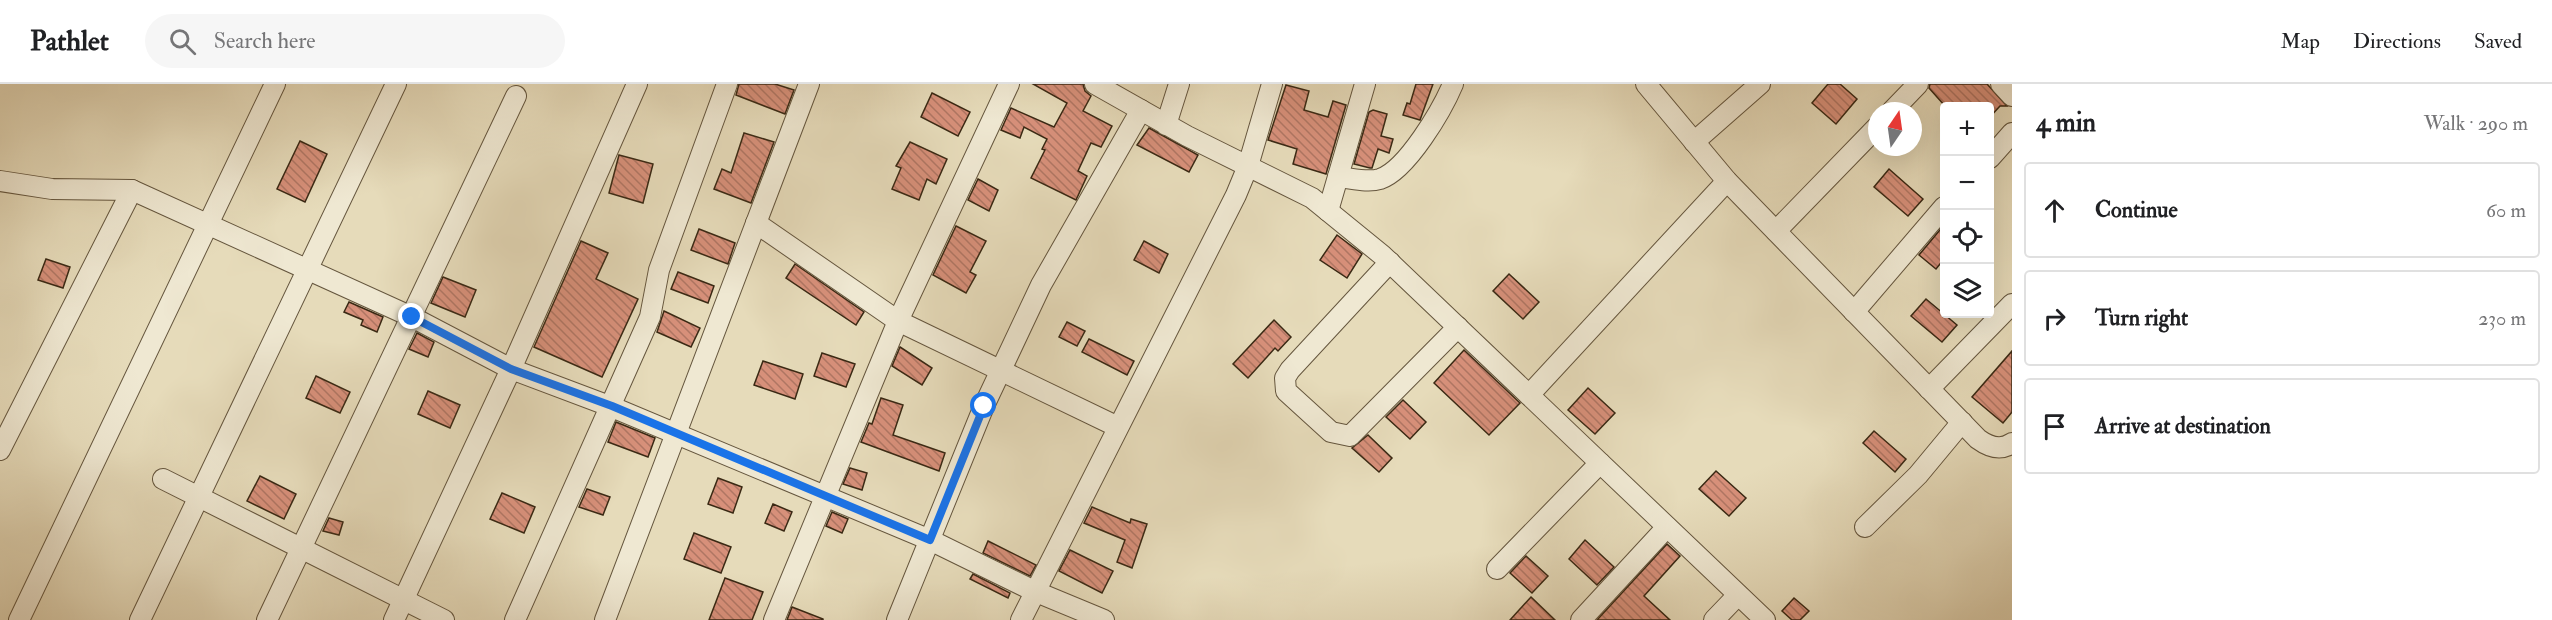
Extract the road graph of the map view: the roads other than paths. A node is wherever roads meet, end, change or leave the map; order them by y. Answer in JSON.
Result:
{"nodes":[{"id":1,"x":275,"y":84,"type":"edge"},
{"id":2,"x":396,"y":84,"type":"edge"},
{"id":3,"x":637,"y":84,"type":"edge"},
{"id":4,"x":727,"y":84,"type":"edge"},
{"id":5,"x":809,"y":84,"type":"edge"},
{"id":6,"x":1009,"y":84,"type":"edge"},
{"id":7,"x":1095,"y":84,"type":"edge"},
{"id":8,"x":1179,"y":84,"type":"edge"},
{"id":9,"x":1272,"y":84,"type":"edge"},
{"id":10,"x":1365,"y":84,"type":"edge"},
{"id":11,"x":1453,"y":84,"type":"edge"},
{"id":12,"x":1646,"y":84,"type":"edge"},
{"id":13,"x":1760,"y":84,"type":"edge"},
{"id":14,"x":1918,"y":84,"type":"edge"},
{"id":15,"x":2001,"y":84,"type":"edge"},
{"id":16,"x":516,"y":96,"type":"dead end"},
{"id":17,"x":2012,"y":96,"type":"edge"},
{"id":18,"x":1901,"y":102,"type":"edge"},
{"id":19,"x":1141,"y":110,"type":"junction"},
{"id":20,"x":1166,"y":124,"type":"junction"},
{"id":21,"x":2012,"y":133,"type":"edge"},
{"id":22,"x":1868,"y":136,"type":"edge"},
{"id":23,"x":1694,"y":142,"type":"junction"},
{"id":24,"x":1991,"y":156,"type":"edge"},
{"id":25,"x":1248,"y":166,"type":"junction"},
{"id":26,"x":1338,"y":177,"type":"junction"},
{"id":27,"x":1727,"y":181,"type":"junction"},
{"id":28,"x":0,"y":182,"type":"edge"},
{"id":29,"x":132,"y":190,"type":"junction"},
{"id":30,"x":1941,"y":210,"type":"edge"},
{"id":31,"x":1328,"y":211,"type":"junction"},
{"id":32,"x":756,"y":223,"type":"junction"},
{"id":33,"x":208,"y":225,"type":"junction"},
{"id":34,"x":1776,"y":231,"type":"junction"},
{"id":35,"x":1390,"y":262,"type":"junction"},
{"id":36,"x":306,"y":269,"type":"junction"},
{"id":37,"x":2012,"y":304,"type":"edge"},
{"id":38,"x":1854,"y":312,"type":"junction"},
{"id":39,"x":412,"y":317,"type":"junction"},
{"id":40,"x":898,"y":321,"type":"junction"},
{"id":41,"x":1458,"y":327,"type":"junction"},
{"id":42,"x":511,"y":369,"type":"junction"},
{"id":43,"x":1002,"y":370,"type":"junction"},
{"id":44,"x":1929,"y":388,"type":"junction"},
{"id":45,"x":1529,"y":395,"type":"junction"},
{"id":46,"x":612,"y":406,"type":"junction"},
{"id":47,"x":1962,"y":422,"type":"junction"},
{"id":48,"x":1118,"y":427,"type":"junction"},
{"id":49,"x":676,"y":435,"type":"junction"},
{"id":50,"x":2012,"y":443,"type":"edge"},
{"id":51,"x":0,"y":450,"type":"edge"},
{"id":52,"x":1600,"y":463,"type":"junction"},
{"id":53,"x":163,"y":479,"type":"dead end"},
{"id":54,"x":824,"y":496,"type":"junction"},
{"id":55,"x":200,"y":497,"type":"junction"},
{"id":56,"x":1667,"y":527,"type":"junction"},
{"id":57,"x":1865,"y":527,"type":"dead end"},
{"id":58,"x":930,"y":540,"type":"junction"},
{"id":59,"x":302,"y":547,"type":"junction"},
{"id":60,"x":1497,"y":568,"type":"dead end"},
{"id":61,"x":1034,"y":591,"type":"junction"},
{"id":62,"x":1738,"y":595,"type":"junction"},
{"id":63,"x":403,"y":602,"type":"junction"},
{"id":64,"x":19,"y":620,"type":"edge"},
{"id":65,"x":140,"y":620,"type":"edge"},
{"id":66,"x":267,"y":620,"type":"edge"},
{"id":67,"x":394,"y":620,"type":"edge"},
{"id":68,"x":444,"y":620,"type":"edge"},
{"id":69,"x":515,"y":620,"type":"edge"},
{"id":70,"x":605,"y":620,"type":"edge"},
{"id":71,"x":774,"y":620,"type":"edge"},
{"id":72,"x":897,"y":620,"type":"edge"},
{"id":73,"x":1021,"y":620,"type":"edge"},
{"id":74,"x":1104,"y":620,"type":"edge"},
{"id":75,"x":1581,"y":620,"type":"edge"},
{"id":76,"x":1714,"y":620,"type":"edge"},
{"id":77,"x":1764,"y":620,"type":"edge"}],
"edges":[{"from":1,"to":33,"type":"street"},
{"from":2,"to":36,"type":"street"},
{"from":3,"to":42,"type":"street"},
{"from":4,"to":46,"type":"street"},
{"from":5,"to":32,"type":"street"},
{"from":6,"to":40,"type":"street"},
{"from":7,"to":19,"type":"street"},
{"from":8,"to":20,"type":"street"},
{"from":9,"to":25,"type":"street"},
{"from":10,"to":26,"type":"street"},
{"from":11,"to":26,"type":"street"},
{"from":12,"to":23,"type":"street"},
{"from":13,"to":23,"type":"street"},
{"from":14,"to":18,"type":"street"},
{"from":15,"to":17,"type":"street"},
{"from":16,"to":39,"type":"street"},
{"from":19,"to":20,"type":"street"},
{"from":19,"to":43,"type":"street"},
{"from":20,"to":25,"type":"street"},
{"from":21,"to":24,"type":"street"},
{"from":22,"to":34,"type":"street"},
{"from":23,"to":27,"type":"street"},
{"from":25,"to":31,"type":"street"},
{"from":25,"to":48,"type":"street"},
{"from":26,"to":31,"type":"street"},
{"from":27,"to":34,"type":"street"},
{"from":27,"to":45,"type":"street"},
{"from":28,"to":29,"type":"street"},
{"from":29,"to":33,"type":"street"},
{"from":29,"to":51,"type":"street"},
{"from":30,"to":38,"type":"street"},
{"from":31,"to":35,"type":"street"},
{"from":32,"to":40,"type":"street"},
{"from":32,"to":49,"type":"street"},
{"from":33,"to":36,"type":"street"},
{"from":33,"to":64,"type":"street"},
{"from":34,"to":38,"type":"street"},
{"from":35,"to":41,"type":"street"},
{"from":35,"to":41,"type":"street"},
{"from":36,"to":39,"type":"street"},
{"from":36,"to":55,"type":"street"},
{"from":37,"to":44,"type":"street"},
{"from":38,"to":44,"type":"street"},
{"from":39,"to":42,"type":"street"},
{"from":39,"to":59,"type":"street"},
{"from":40,"to":43,"type":"street"},
{"from":40,"to":54,"type":"street"},
{"from":41,"to":45,"type":"street"},
{"from":42,"to":46,"type":"street"},
{"from":42,"to":63,"type":"street"},
{"from":43,"to":48,"type":"street"},
{"from":43,"to":58,"type":"street"},
{"from":44,"to":47,"type":"street"},
{"from":45,"to":52,"type":"street"},
{"from":46,"to":49,"type":"street"},
{"from":46,"to":69,"type":"street"},
{"from":47,"to":50,"type":"street"},
{"from":47,"to":57,"type":"street"},
{"from":48,"to":61,"type":"street"},
{"from":49,"to":54,"type":"street"},
{"from":49,"to":70,"type":"street"},
{"from":52,"to":56,"type":"street"},
{"from":52,"to":60,"type":"street"},
{"from":53,"to":55,"type":"street"},
{"from":54,"to":58,"type":"street"},
{"from":54,"to":71,"type":"street"},
{"from":55,"to":59,"type":"street"},
{"from":55,"to":65,"type":"street"},
{"from":56,"to":62,"type":"street"},
{"from":56,"to":75,"type":"street"},
{"from":58,"to":61,"type":"street"},
{"from":58,"to":72,"type":"street"},
{"from":59,"to":63,"type":"street"},
{"from":59,"to":66,"type":"street"},
{"from":61,"to":73,"type":"street"},
{"from":61,"to":74,"type":"street"},
{"from":62,"to":76,"type":"street"},
{"from":62,"to":77,"type":"street"},
{"from":63,"to":67,"type":"street"},
{"from":63,"to":68,"type":"street"}]}
